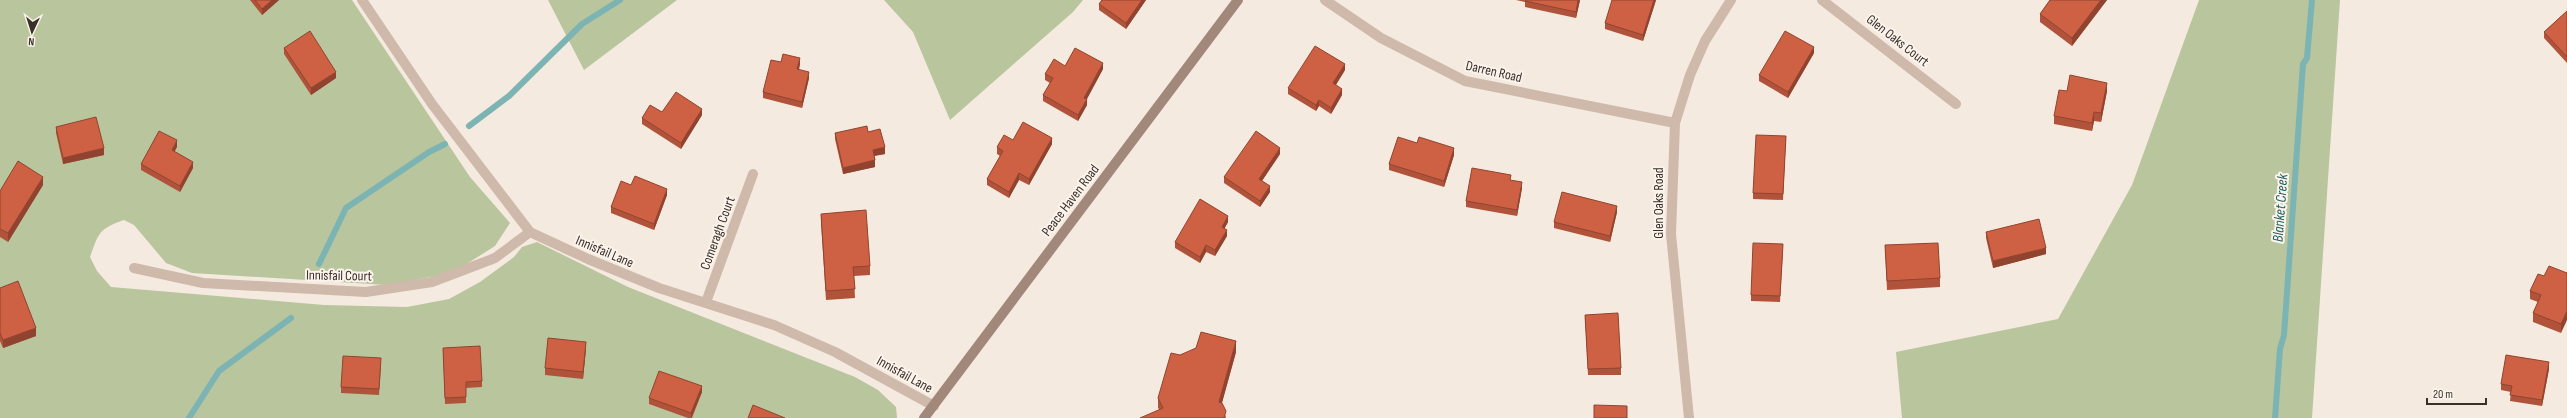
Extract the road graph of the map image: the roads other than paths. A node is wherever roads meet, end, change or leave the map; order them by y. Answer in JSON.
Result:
{"nodes":[{"id":1,"x":362,"y":0,"type":"edge"},
{"id":2,"x":1238,"y":0,"type":"edge"},
{"id":3,"x":1325,"y":0,"type":"edge"},
{"id":4,"x":1730,"y":0,"type":"edge"},
{"id":5,"x":1822,"y":0,"type":"edge"},
{"id":6,"x":1956,"y":104,"type":"dead end"},
{"id":7,"x":1675,"y":123,"type":"junction"},
{"id":8,"x":753,"y":174,"type":"dead end"},
{"id":9,"x":530,"y":232,"type":"junction"},
{"id":10,"x":134,"y":268,"type":"dead end"},
{"id":11,"x":706,"y":302,"type":"junction"},
{"id":12,"x":934,"y":406,"type":"junction"},
{"id":13,"x":924,"y":418,"type":"edge"},
{"id":14,"x":1688,"y":418,"type":"edge"}],
"edges":[{"from":1,"to":9,"type":"street","name":"Innisfail Lane"},
{"from":2,"to":12,"type":"main road","name":"Peace Haven Road"},
{"from":3,"to":7,"type":"street","name":"Darren Road"},
{"from":4,"to":7,"type":"street","name":"Glen Oaks Road"},
{"from":5,"to":6,"type":"street","name":"Glen Oaks Court"},
{"from":7,"to":14,"type":"street","name":"Glen Oaks Road"},
{"from":8,"to":11,"type":"street","name":"Comeragh Court"},
{"from":9,"to":10,"type":"street","name":"Innisfail Court"},
{"from":9,"to":11,"type":"street","name":"Innisfail Lane"},
{"from":11,"to":12,"type":"street","name":"Innisfail Lane"},
{"from":12,"to":13,"type":"main road","name":"Peace Haven Road"}]}
